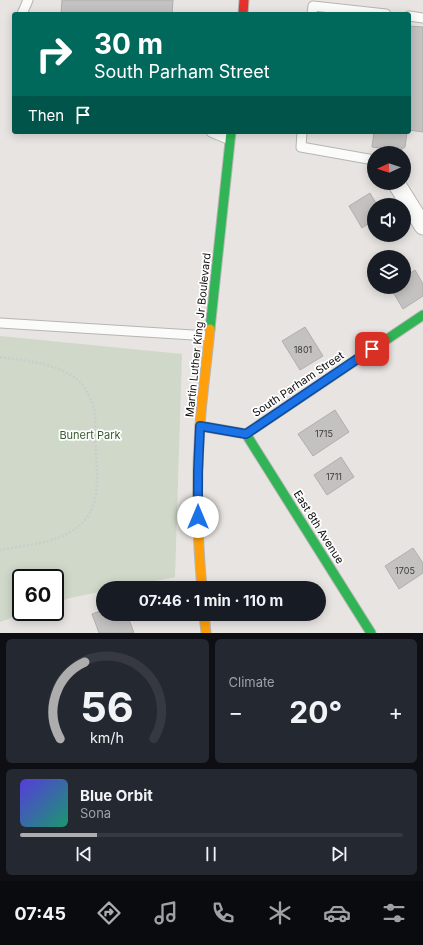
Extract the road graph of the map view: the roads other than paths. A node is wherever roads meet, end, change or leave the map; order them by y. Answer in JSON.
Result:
{"nodes":[{"id":1,"x":28,"y":0,"type":"edge"},
{"id":2,"x":244,"y":0,"type":"edge"},
{"id":3,"x":23,"y":12,"type":"edge"},
{"id":4,"x":245,"y":12,"type":"edge"},
{"id":5,"x":312,"y":12,"type":"edge"},
{"id":6,"x":368,"y":12,"type":"edge"},
{"id":7,"x":411,"y":16,"type":"edge"},
{"id":8,"x":423,"y":18,"type":"edge"},
{"id":9,"x":221,"y":134,"type":"edge"},
{"id":10,"x":302,"y":134,"type":"edge"},
{"id":11,"x":231,"y":136,"type":"edge"},
{"id":12,"x":367,"y":159,"type":"edge"},
{"id":13,"x":400,"y":190,"type":"edge"},
{"id":14,"x":423,"y":226,"type":"edge"},
{"id":15,"x":423,"y":315,"type":"edge"},
{"id":16,"x":0,"y":323,"type":"edge"},
{"id":17,"x":209,"y":336,"type":"junction"},
{"id":18,"x":200,"y":426,"type":"junction"},
{"id":19,"x":246,"y":434,"type":"junction"},
{"id":20,"x":202,"y":581,"type":"edge"},
{"id":21,"x":205,"y":621,"type":"edge"},
{"id":22,"x":206,"y":633,"type":"edge"},
{"id":23,"x":372,"y":633,"type":"edge"}],
"edges":[{"from":1,"to":3,"type":"lane"},
{"from":2,"to":4,"type":"street"},
{"from":5,"to":6,"type":"lane"},
{"from":7,"to":8,"type":"lane"},
{"from":9,"to":11,"type":"lane"},
{"from":10,"to":12,"type":"lane"},
{"from":11,"to":17,"type":"street","name":"Martin Luther King Jr Boulevard"},
{"from":13,"to":14,"type":"street"},
{"from":15,"to":19,"type":"street","name":"South Parham Street"},
{"from":16,"to":17,"type":"lane"},
{"from":17,"to":18,"type":"street","name":"Martin Luther King Jr Boulevard"},
{"from":18,"to":19,"type":"street"},
{"from":18,"to":20,"type":"street","name":"Martin Luther King Jr Boulevard"},
{"from":19,"to":23,"type":"street","name":"East 8th Avenue"},
{"from":21,"to":22,"type":"street"}]}
